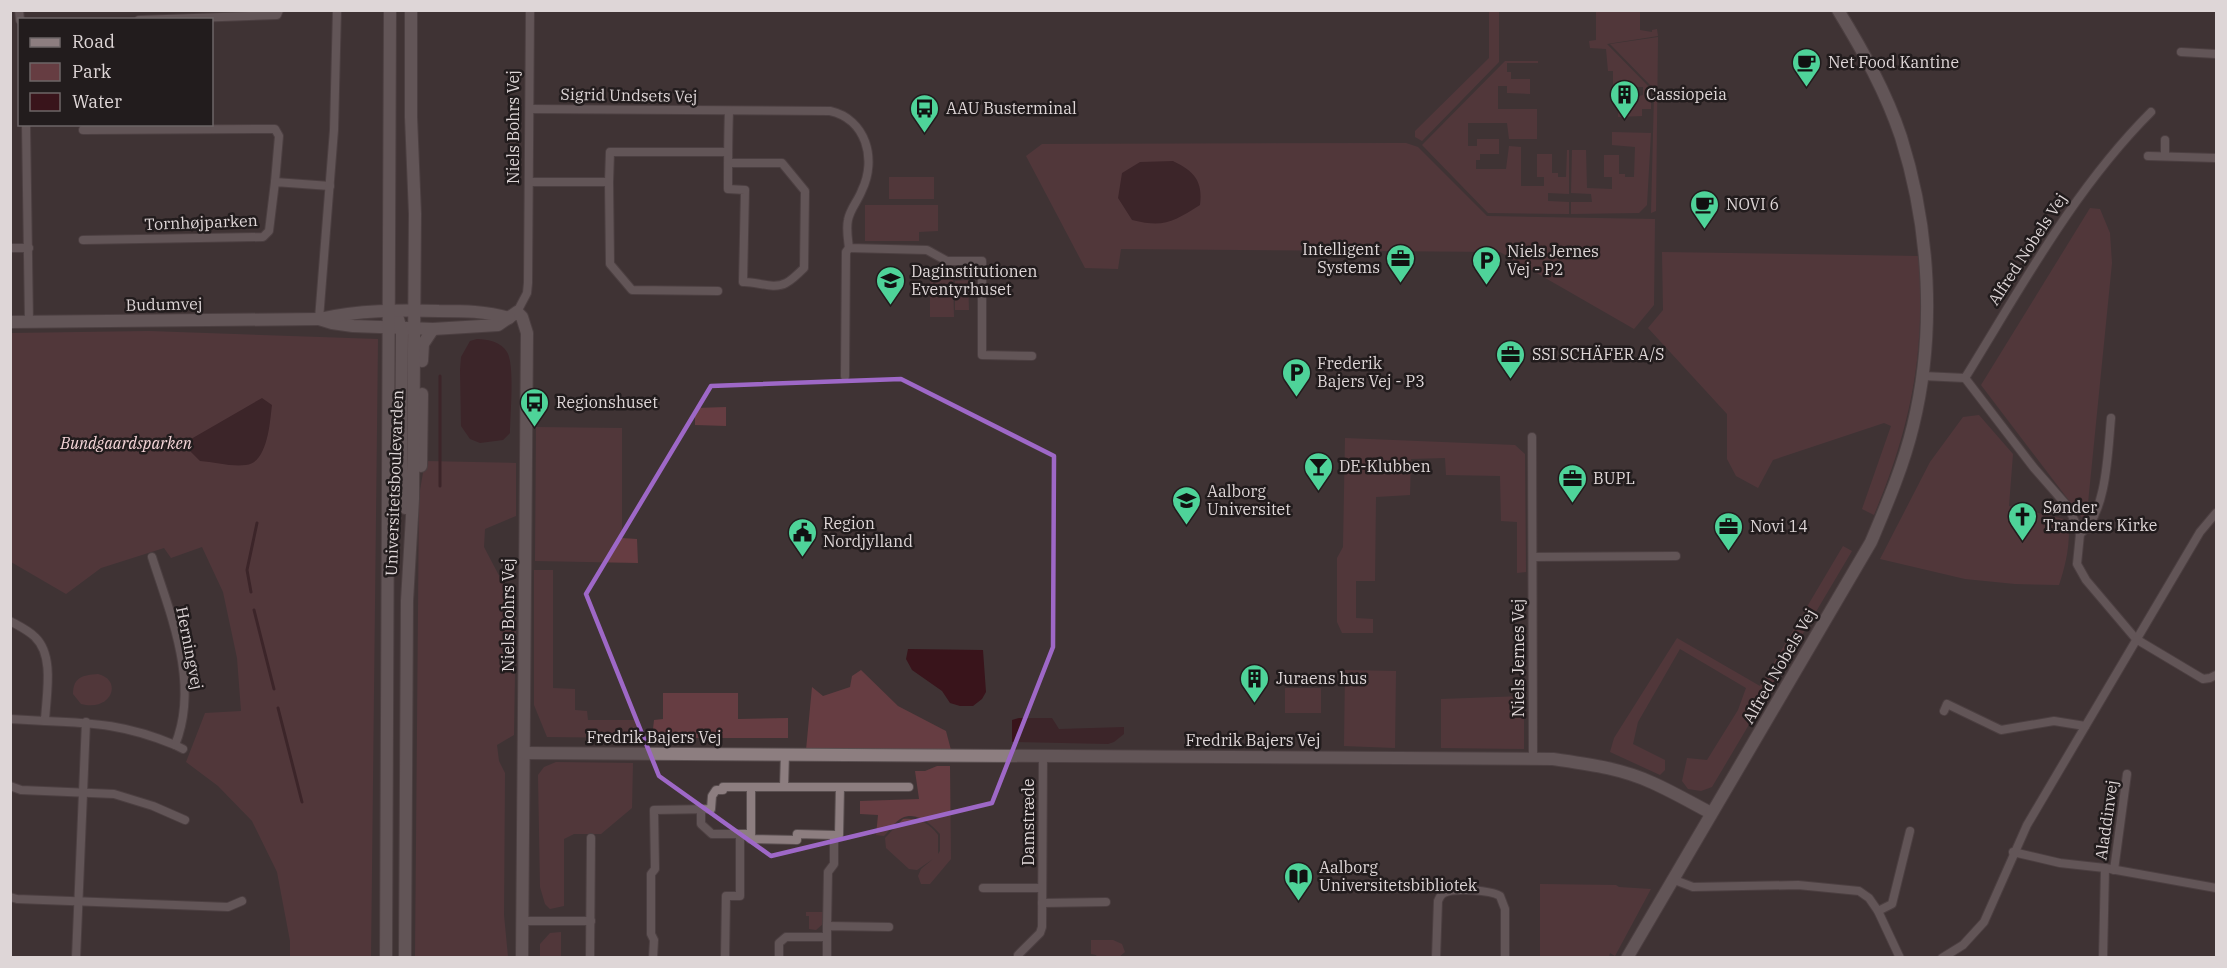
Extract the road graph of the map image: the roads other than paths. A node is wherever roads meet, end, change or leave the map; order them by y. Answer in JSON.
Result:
{"nodes":[{"id":1,"x":279,"y":10,"type":"edge"},
{"id":2,"x":337,"y":10,"type":"edge"},
{"id":3,"x":390,"y":10,"type":"edge"},
{"id":4,"x":411,"y":10,"type":"edge"},
{"id":5,"x":419,"y":10,"type":"edge"},
{"id":6,"x":530,"y":10,"type":"edge"},
{"id":7,"x":1838,"y":10,"type":"edge"},
{"id":8,"x":194,"y":18,"type":"edge"},
{"id":9,"x":2181,"y":52,"type":"dead end"},
{"id":10,"x":2217,"y":54,"type":"edge"},
{"id":11,"x":530,"y":109,"type":"junction"},
{"id":12,"x":729,"y":111,"type":"junction"},
{"id":13,"x":2151,"y":112,"type":"dead end"},
{"id":14,"x":411,"y":117,"type":"junction"},
{"id":15,"x":26,"y":126,"type":"edge"},
{"id":16,"x":83,"y":130,"type":"dead end"},
{"id":17,"x":2165,"y":140,"type":"dead end"},
{"id":18,"x":728,"y":152,"type":"junction"},
{"id":19,"x":2148,"y":156,"type":"dead end"},
{"id":20,"x":2165,"y":156,"type":"junction"},
{"id":21,"x":2217,"y":158,"type":"edge"},
{"id":22,"x":728,"y":163,"type":"junction"},
{"id":23,"x":274,"y":182,"type":"junction"},
{"id":24,"x":529,"y":182,"type":"junction"},
{"id":25,"x":609,"y":182,"type":"junction"},
{"id":26,"x":330,"y":186,"type":"junction"},
{"id":27,"x":83,"y":240,"type":"dead end"},
{"id":28,"x":10,"y":248,"type":"edge"},
{"id":29,"x":29,"y":248,"type":"junction"},
{"id":30,"x":849,"y":248,"type":"junction"},
{"id":31,"x":718,"y":291,"type":"dead end"},
{"id":32,"x":395,"y":310,"type":"junction"},
{"id":33,"x":414,"y":310,"type":"junction"},
{"id":34,"x":513,"y":315,"type":"junction"},
{"id":35,"x":319,"y":319,"type":"junction"},
{"id":36,"x":10,"y":322,"type":"edge"},
{"id":37,"x":29,"y":322,"type":"junction"},
{"id":38,"x":395,"y":326,"type":"junction"},
{"id":39,"x":414,"y":328,"type":"junction"},
{"id":40,"x":433,"y":329,"type":"junction"},
{"id":41,"x":1032,"y":356,"type":"dead end"},
{"id":42,"x":845,"y":376,"type":"dead end"},
{"id":43,"x":1923,"y":376,"type":"junction"},
{"id":44,"x":1965,"y":378,"type":"junction"},
{"id":45,"x":2111,"y":418,"type":"dead end"},
{"id":46,"x":1532,"y":437,"type":"dead end"},
{"id":47,"x":413,"y":499,"type":"junction"},
{"id":48,"x":2217,"y":513,"type":"edge"},
{"id":49,"x":2080,"y":534,"type":"junction"},
{"id":50,"x":409,"y":550,"type":"junction"},
{"id":51,"x":1676,"y":556,"type":"dead end"},
{"id":52,"x":152,"y":557,"type":"dead end"},
{"id":53,"x":1533,"y":557,"type":"junction"},
{"id":54,"x":10,"y":621,"type":"edge"},
{"id":55,"x":2136,"y":639,"type":"junction"},
{"id":56,"x":2217,"y":675,"type":"edge"},
{"id":57,"x":1944,"y":711,"type":"dead end"},
{"id":58,"x":10,"y":719,"type":"edge"},
{"id":59,"x":45,"y":721,"type":"junction"},
{"id":60,"x":86,"y":722,"type":"junction"},
{"id":61,"x":2085,"y":726,"type":"junction"},
{"id":62,"x":524,"y":753,"type":"junction"},
{"id":63,"x":785,"y":753,"type":"junction"},
{"id":64,"x":1043,"y":756,"type":"junction"},
{"id":65,"x":1533,"y":758,"type":"junction"},
{"id":66,"x":2127,"y":774,"type":"dead end"},
{"id":67,"x":10,"y":786,"type":"edge"},
{"id":68,"x":751,"y":787,"type":"junction"},
{"id":69,"x":784,"y":787,"type":"junction"},
{"id":70,"x":840,"y":787,"type":"junction"},
{"id":71,"x":909,"y":787,"type":"dead end"},
{"id":72,"x":83,"y":792,"type":"junction"},
{"id":73,"x":701,"y":810,"type":"junction"},
{"id":74,"x":1711,"y":813,"type":"junction"},
{"id":75,"x":184,"y":820,"type":"dead end"},
{"id":76,"x":1910,"y":831,"type":"dead end"},
{"id":77,"x":740,"y":834,"type":"junction"},
{"id":78,"x":751,"y":834,"type":"junction"},
{"id":79,"x":834,"y":835,"type":"junction"},
{"id":80,"x":591,"y":838,"type":"dead end"},
{"id":81,"x":2013,"y":852,"type":"junction"},
{"id":82,"x":2109,"y":869,"type":"junction"},
{"id":83,"x":1672,"y":879,"type":"junction"},
{"id":84,"x":983,"y":888,"type":"dead end"},
{"id":85,"x":1042,"y":888,"type":"junction"},
{"id":86,"x":2217,"y":888,"type":"edge"},
{"id":87,"x":10,"y":897,"type":"edge"},
{"id":88,"x":242,"y":901,"type":"dead end"},
{"id":89,"x":78,"y":902,"type":"junction"},
{"id":90,"x":1106,"y":902,"type":"dead end"},
{"id":91,"x":1042,"y":903,"type":"junction"},
{"id":92,"x":1878,"y":911,"type":"junction"},
{"id":93,"x":522,"y":921,"type":"junction"},
{"id":94,"x":591,"y":921,"type":"junction"},
{"id":95,"x":827,"y":926,"type":"junction"},
{"id":96,"x":889,"y":927,"type":"dead end"},
{"id":97,"x":826,"y":937,"type":"junction"},
{"id":98,"x":76,"y":957,"type":"edge"},
{"id":99,"x":386,"y":957,"type":"edge"},
{"id":100,"x":405,"y":957,"type":"edge"},
{"id":101,"x":522,"y":957,"type":"edge"},
{"id":102,"x":590,"y":957,"type":"edge"},
{"id":103,"x":654,"y":957,"type":"edge"},
{"id":104,"x":725,"y":957,"type":"edge"},
{"id":105,"x":778,"y":957,"type":"edge"},
{"id":106,"x":826,"y":957,"type":"edge"},
{"id":107,"x":1018,"y":957,"type":"edge"},
{"id":108,"x":1437,"y":957,"type":"edge"},
{"id":109,"x":1505,"y":957,"type":"edge"},
{"id":110,"x":1627,"y":957,"type":"edge"},
{"id":111,"x":1900,"y":957,"type":"edge"},
{"id":112,"x":1942,"y":957,"type":"edge"},
{"id":113,"x":2103,"y":957,"type":"edge"}],
"edges":[{"from":1,"to":8,"type":"street"},
{"from":2,"to":26,"type":"street"},
{"from":3,"to":32,"type":"street","name":"Universitetsboulevarden"},
{"from":4,"to":14,"type":"street","name":"Universitetsboulevarden"},
{"from":5,"to":14,"type":"street"},
{"from":6,"to":11,"type":"street","name":"Niels Bohrs Vej"},
{"from":7,"to":43,"type":"street","name":"Alfred Nobels Vej"},
{"from":9,"to":10,"type":"street"},
{"from":11,"to":12,"type":"street","name":"Sigrid Undsets Vej"},
{"from":11,"to":24,"type":"street","name":"Niels Bohrs Vej"},
{"from":12,"to":18,"type":"street"},
{"from":12,"to":30,"type":"street","name":"Sigrid Undsets Vej"},
{"from":13,"to":44,"type":"street","name":"Alfred Nobels Vej"},
{"from":14,"to":33,"type":"street","name":"Universitetsboulevarden"},
{"from":15,"to":29,"type":"street"},
{"from":16,"to":23,"type":"street","name":"Tornhøjparken"},
{"from":17,"to":20,"type":"street"},
{"from":18,"to":22,"type":"street"},
{"from":18,"to":25,"type":"street"},
{"from":19,"to":20,"type":"street"},
{"from":20,"to":21,"type":"street"},
{"from":22,"to":22,"type":"street"},
{"from":23,"to":26,"type":"street"},
{"from":23,"to":27,"type":"street","name":"Tornhøjparken"},
{"from":24,"to":25,"type":"street"},
{"from":24,"to":34,"type":"street","name":"Niels Bohrs Vej"},
{"from":25,"to":31,"type":"street"},
{"from":26,"to":35,"type":"street"},
{"from":28,"to":29,"type":"street"},
{"from":29,"to":37,"type":"street"},
{"from":30,"to":41,"type":"street"},
{"from":30,"to":42,"type":"street","name":"Sigrid Undsets Vej"},
{"from":32,"to":33,"type":"street"},
{"from":32,"to":35,"type":"street","name":"Budumvej"},
{"from":32,"to":38,"type":"street","name":"Universitetsboulevarden"},
{"from":33,"to":34,"type":"street"},
{"from":33,"to":39,"type":"street","name":"Universitetsboulevarden"},
{"from":34,"to":40,"type":"street"},
{"from":34,"to":62,"type":"street","name":"Niels Bohrs Vej"},
{"from":35,"to":37,"type":"street","name":"Budumvej"},
{"from":35,"to":38,"type":"street","name":"Budumvej"},
{"from":36,"to":37,"type":"street","name":"Budumvej"},
{"from":38,"to":39,"type":"street"},
{"from":38,"to":50,"type":"street"},
{"from":38,"to":99,"type":"street","name":"Universitetsboulevarden"},
{"from":39,"to":40,"type":"street"},
{"from":39,"to":47,"type":"street","name":"Universitetsboulevarden"},
{"from":40,"to":47,"type":"street"},
{"from":43,"to":44,"type":"street"},
{"from":43,"to":74,"type":"street","name":"Alfred Nobels Vej"},
{"from":44,"to":49,"type":"street"},
{"from":45,"to":49,"type":"street"},
{"from":46,"to":53,"type":"street","name":"Niels Jernes Vej"},
{"from":47,"to":50,"type":"street","name":"Universitetsboulevarden"},
{"from":48,"to":55,"type":"street"},
{"from":49,"to":55,"type":"street"},
{"from":50,"to":100,"type":"street","name":"Universitetsboulevarden"},
{"from":51,"to":53,"type":"street"},
{"from":52,"to":60,"type":"street","name":"Herningvej"},
{"from":53,"to":65,"type":"street","name":"Niels Jernes Vej"},
{"from":54,"to":59,"type":"street"},
{"from":55,"to":56,"type":"street"},
{"from":55,"to":61,"type":"street"},
{"from":57,"to":61,"type":"street"},
{"from":58,"to":59,"type":"street","name":"Herningvej"},
{"from":59,"to":60,"type":"street","name":"Herningvej"},
{"from":60,"to":72,"type":"street"},
{"from":61,"to":81,"type":"street"},
{"from":62,"to":63,"type":"street","name":"Fredrik Bajers Vej"},
{"from":62,"to":93,"type":"street","name":"Niels Bohrs Vej"},
{"from":63,"to":64,"type":"street","name":"Fredrik Bajers Vej"},
{"from":63,"to":69,"type":"street"},
{"from":64,"to":65,"type":"street","name":"Fredrik Bajers Vej"},
{"from":64,"to":85,"type":"street","name":"Damstræde"},
{"from":65,"to":74,"type":"street","name":"Fredrik Bajers Vej"},
{"from":66,"to":82,"type":"street","name":"Aladdinvej"},
{"from":67,"to":72,"type":"street"},
{"from":68,"to":69,"type":"street"},
{"from":68,"to":73,"type":"street"},
{"from":68,"to":78,"type":"street"},
{"from":69,"to":70,"type":"street"},
{"from":70,"to":71,"type":"street"},
{"from":70,"to":79,"type":"street"},
{"from":72,"to":75,"type":"street"},
{"from":72,"to":89,"type":"street"},
{"from":73,"to":77,"type":"street"},
{"from":73,"to":103,"type":"street"},
{"from":74,"to":83,"type":"street","name":"Alfred Nobels Vej"},
{"from":76,"to":92,"type":"street"},
{"from":77,"to":78,"type":"street"},
{"from":77,"to":104,"type":"street"},
{"from":78,"to":79,"type":"street"},
{"from":79,"to":95,"type":"street"},
{"from":80,"to":94,"type":"street"},
{"from":81,"to":82,"type":"street","name":"Aladdinvej"},
{"from":81,"to":112,"type":"street"},
{"from":82,"to":86,"type":"street","name":"Aladdinvej"},
{"from":82,"to":113,"type":"street","name":"Aladdinvej"},
{"from":83,"to":92,"type":"street"},
{"from":83,"to":110,"type":"street","name":"Alfred Nobels Vej"},
{"from":84,"to":85,"type":"street","name":"Damstræde"},
{"from":85,"to":91,"type":"street","name":"Damstræde"},
{"from":87,"to":89,"type":"street"},
{"from":88,"to":89,"type":"street"},
{"from":89,"to":98,"type":"street"},
{"from":90,"to":91,"type":"street"},
{"from":91,"to":107,"type":"street","name":"Damstræde"},
{"from":92,"to":111,"type":"street"},
{"from":93,"to":94,"type":"street"},
{"from":93,"to":101,"type":"street","name":"Niels Bohrs Vej"},
{"from":94,"to":102,"type":"street"},
{"from":95,"to":96,"type":"street"},
{"from":95,"to":97,"type":"street"},
{"from":97,"to":105,"type":"street"},
{"from":97,"to":106,"type":"street"},
{"from":108,"to":109,"type":"street"}]}
